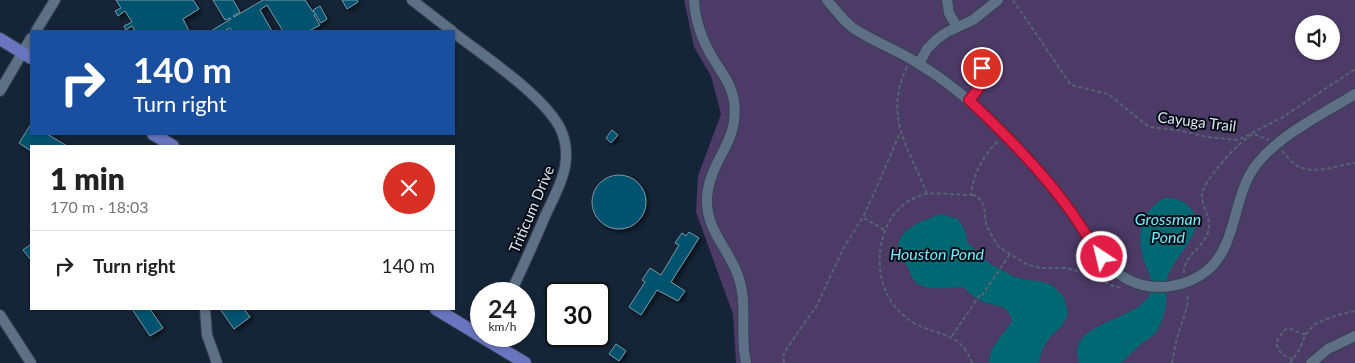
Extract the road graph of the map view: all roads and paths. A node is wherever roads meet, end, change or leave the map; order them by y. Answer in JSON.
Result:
{"nodes":[{"id":1,"x":55,"y":0,"type":"edge"},
{"id":2,"x":412,"y":0,"type":"edge"},
{"id":3,"x":694,"y":0,"type":"edge"},
{"id":4,"x":827,"y":0,"type":"edge"},
{"id":5,"x":947,"y":0,"type":"edge"},
{"id":6,"x":998,"y":0,"type":"edge"},
{"id":7,"x":1013,"y":0,"type":"edge"},
{"id":8,"x":957,"y":27,"type":"junction"},
{"id":9,"x":37,"y":30,"type":"edge"},
{"id":10,"x":450,"y":30,"type":"edge"},
{"id":11,"x":455,"y":34,"type":"edge"},
{"id":12,"x":0,"y":39,"type":"edge"},
{"id":13,"x":30,"y":42,"type":"edge"},
{"id":14,"x":27,"y":56,"type":"edge"},
{"id":15,"x":915,"y":61,"type":"junction"},
{"id":16,"x":982,"y":68,"type":"dead end"},
{"id":17,"x":1355,"y":69,"type":"edge"},
{"id":18,"x":0,"y":91,"type":"edge"},
{"id":19,"x":1355,"y":94,"type":"edge"},
{"id":20,"x":969,"y":100,"type":"junction"},
{"id":21,"x":900,"y":133,"type":"junction"},
{"id":22,"x":1005,"y":134,"type":"junction"},
{"id":23,"x":155,"y":135,"type":"edge"},
{"id":24,"x":171,"y":145,"type":"edge"},
{"id":25,"x":1275,"y":145,"type":"junction"},
{"id":26,"x":1355,"y":163,"type":"edge"},
{"id":27,"x":927,"y":194,"type":"junction"},
{"id":28,"x":971,"y":195,"type":"junction"},
{"id":29,"x":863,"y":218,"type":"junction"},
{"id":30,"x":886,"y":230,"type":"junction"},
{"id":31,"x":1010,"y":254,"type":"junction"},
{"id":32,"x":516,"y":282,"type":"edge"},
{"id":33,"x":1133,"y":282,"type":"junction"},
{"id":34,"x":1184,"y":283,"type":"junction"},
{"id":35,"x":205,"y":310,"type":"edge"},
{"id":36,"x":438,"y":310,"type":"edge"},
{"id":37,"x":1355,"y":311,"type":"edge"},
{"id":38,"x":1,"y":321,"type":"edge"},
{"id":39,"x":470,"y":328,"type":"edge"},
{"id":40,"x":1306,"y":334,"type":"junction"},
{"id":41,"x":1355,"y":336,"type":"edge"},
{"id":42,"x":952,"y":337,"type":"junction"},
{"id":43,"x":502,"y":347,"type":"edge"},
{"id":44,"x":1293,"y":358,"type":"junction"},
{"id":45,"x":31,"y":363,"type":"edge"},
{"id":46,"x":217,"y":363,"type":"edge"},
{"id":47,"x":525,"y":363,"type":"edge"},
{"id":48,"x":746,"y":363,"type":"edge"},
{"id":49,"x":784,"y":363,"type":"edge"},
{"id":50,"x":972,"y":363,"type":"edge"},
{"id":51,"x":1172,"y":363,"type":"edge"},
{"id":52,"x":1290,"y":363,"type":"edge"},
{"id":53,"x":1311,"y":363,"type":"edge"}],
"edges":[{"from":1,"to":9,"type":"street"},
{"from":2,"to":10,"type":"street","name":"Triticum Drive"},
{"from":3,"to":48,"type":"street"},
{"from":4,"to":15,"type":"street"},
{"from":5,"to":8,"type":"street"},
{"from":6,"to":8,"type":"street"},
{"from":7,"to":17,"type":"path","name":"Cayuga Trail"},
{"from":8,"to":15,"type":"street"},
{"from":11,"to":32,"type":"street","name":"Triticum Drive"},
{"from":12,"to":14,"type":"main road"},
{"from":13,"to":14,"type":"street"},
{"from":14,"to":18,"type":"street"},
{"from":15,"to":20,"type":"street"},
{"from":15,"to":21,"type":"path"},
{"from":16,"to":20,"type":"street"},
{"from":19,"to":25,"type":"street"},
{"from":20,"to":22,"type":"street"},
{"from":21,"to":27,"type":"path"},
{"from":21,"to":29,"type":"path"},
{"from":22,"to":28,"type":"path"},
{"from":22,"to":33,"type":"street"},
{"from":23,"to":24,"type":"main road"},
{"from":25,"to":26,"type":"path"},
{"from":25,"to":34,"type":"street"},
{"from":25,"to":34,"type":"path"},
{"from":27,"to":28,"type":"path"},
{"from":27,"to":30,"type":"path"},
{"from":28,"to":31,"type":"path"},
{"from":29,"to":30,"type":"path"},
{"from":29,"to":49,"type":"path"},
{"from":30,"to":42,"type":"path"},
{"from":31,"to":33,"type":"path"},
{"from":31,"to":42,"type":"path"},
{"from":33,"to":34,"type":"street"},
{"from":34,"to":51,"type":"path"},
{"from":35,"to":46,"type":"street"},
{"from":36,"to":39,"type":"main road"},
{"from":37,"to":40,"type":"path"},
{"from":38,"to":45,"type":"street"},
{"from":40,"to":44,"type":"path"},
{"from":40,"to":44,"type":"path"},
{"from":41,"to":53,"type":"street"},
{"from":42,"to":50,"type":"path"},
{"from":43,"to":47,"type":"main road"},
{"from":44,"to":52,"type":"path"}]}
